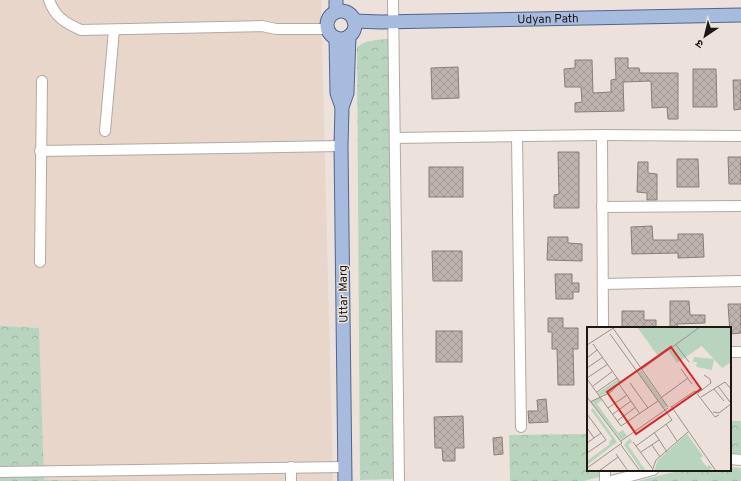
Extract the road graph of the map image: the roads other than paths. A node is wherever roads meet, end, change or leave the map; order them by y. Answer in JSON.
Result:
{"nodes":[{"id":1,"x":49,"y":0,"type":"edge"},
{"id":2,"x":348,"y":0,"type":"edge"},
{"id":3,"x":393,"y":0,"type":"edge"},
{"id":4,"x":741,"y":15,"type":"edge"},
{"id":5,"x":341,"y":22,"type":"edge"},
{"id":6,"x":741,"y":22,"type":"edge"},
{"id":7,"x":394,"y":26,"type":"junction"},
{"id":8,"x":114,"y":30,"type":"junction"},
{"id":9,"x":42,"y":81,"type":"dead end"},
{"id":10,"x":105,"y":131,"type":"dead end"},
{"id":11,"x":602,"y":135,"type":"junction"},
{"id":12,"x":517,"y":136,"type":"junction"},
{"id":13,"x":741,"y":136,"type":"edge"},
{"id":14,"x":395,"y":138,"type":"junction"},
{"id":15,"x":341,"y":146,"type":"junction"},
{"id":16,"x":40,"y":152,"type":"junction"},
{"id":17,"x":741,"y":206,"type":"edge"},
{"id":18,"x":602,"y":207,"type":"junction"},
{"id":19,"x":40,"y":262,"type":"dead end"},
{"id":20,"x":741,"y":281,"type":"edge"},
{"id":21,"x":603,"y":284,"type":"junction"},
{"id":22,"x":603,"y":327,"type":"edge"},
{"id":23,"x":521,"y":427,"type":"dead end"},
{"id":24,"x":731,"y":459,"type":"edge"},
{"id":25,"x":741,"y":460,"type":"edge"},
{"id":26,"x":345,"y":467,"type":"junction"},
{"id":27,"x":291,"y":468,"type":"junction"},
{"id":28,"x":648,"y":471,"type":"edge"},
{"id":29,"x":0,"y":472,"type":"edge"},
{"id":30,"x":291,"y":481,"type":"edge"},
{"id":31,"x":345,"y":481,"type":"edge"},
{"id":32,"x":400,"y":481,"type":"edge"},
{"id":33,"x":611,"y":481,"type":"edge"}],
"edges":[{"from":1,"to":8,"type":"street"},
{"from":2,"to":5,"type":"main road","name":"Uttar Marg"},
{"from":3,"to":7,"type":"street"},
{"from":4,"to":7,"type":"main road","name":"Udyan Path"},
{"from":5,"to":7,"type":"main road","name":"Udyan Path"},
{"from":5,"to":8,"type":"street"},
{"from":5,"to":15,"type":"main road","name":"Uttar Marg"},
{"from":6,"to":7,"type":"main road","name":"Udyan Path"},
{"from":7,"to":14,"type":"street"},
{"from":8,"to":10,"type":"street"},
{"from":9,"to":16,"type":"street"},
{"from":11,"to":12,"type":"street"},
{"from":11,"to":13,"type":"street"},
{"from":11,"to":18,"type":"street"},
{"from":12,"to":14,"type":"street"},
{"from":12,"to":23,"type":"street"},
{"from":14,"to":32,"type":"street"},
{"from":15,"to":16,"type":"street"},
{"from":15,"to":26,"type":"main road","name":"Uttar Marg"},
{"from":16,"to":19,"type":"street"},
{"from":17,"to":18,"type":"street"},
{"from":18,"to":21,"type":"street"},
{"from":20,"to":21,"type":"street"},
{"from":21,"to":22,"type":"street"},
{"from":24,"to":25,"type":"street"},
{"from":26,"to":27,"type":"street"},
{"from":26,"to":31,"type":"main road","name":"Uttar Marg"},
{"from":27,"to":29,"type":"street"},
{"from":27,"to":30,"type":"street"},
{"from":28,"to":33,"type":"street"}]}
